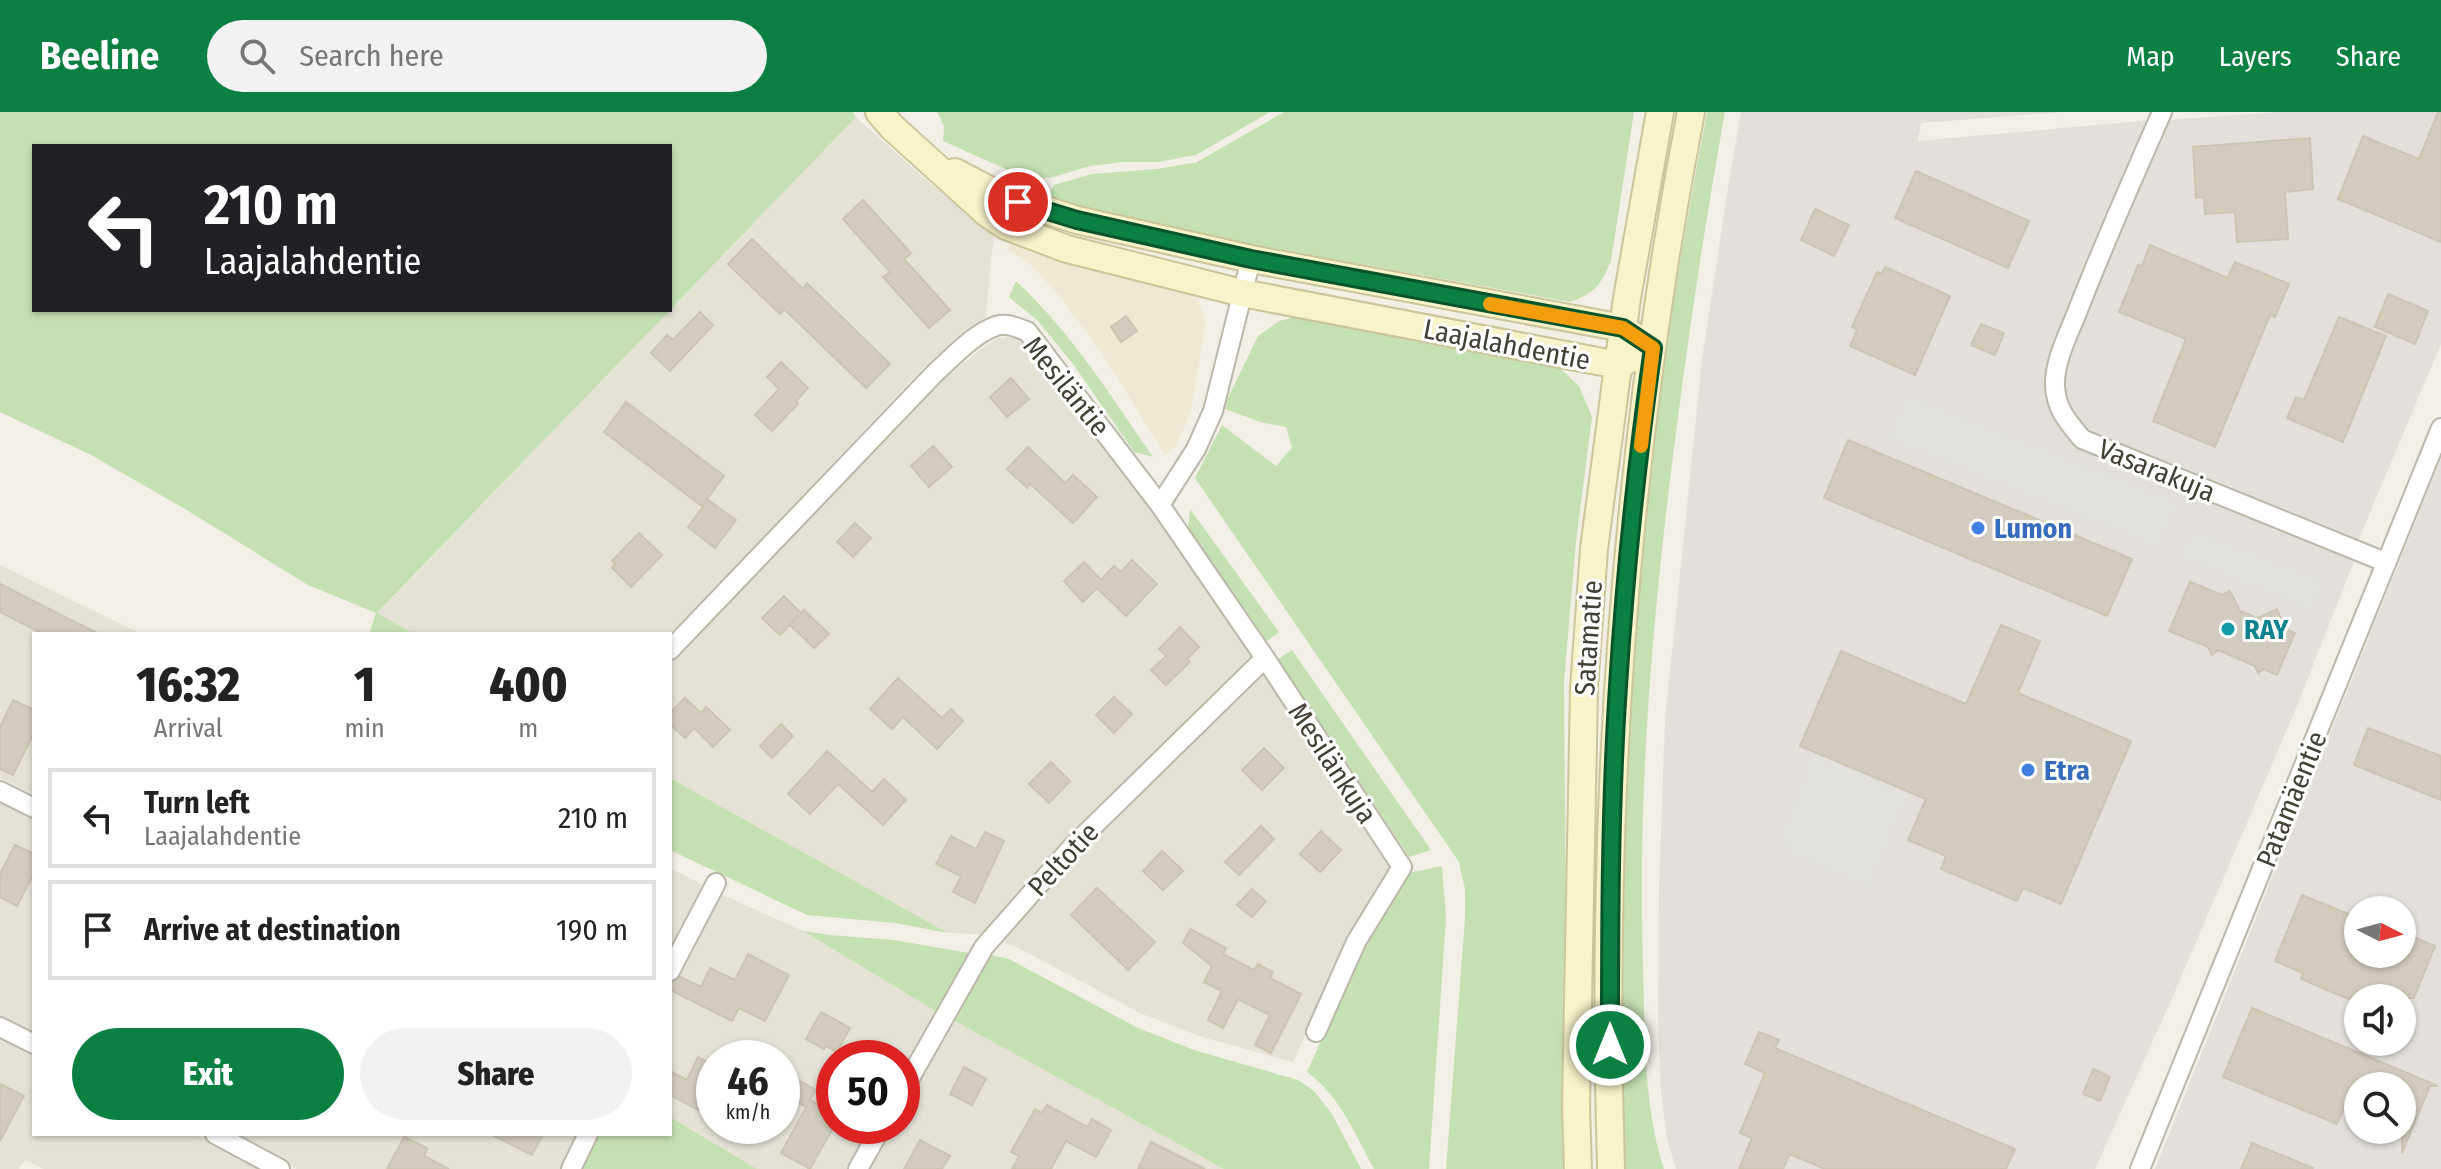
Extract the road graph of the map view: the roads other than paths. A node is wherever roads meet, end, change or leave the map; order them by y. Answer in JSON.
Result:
{"nodes":[{"id":1,"x":879,"y":112,"type":"edge"},
{"id":2,"x":1660,"y":112,"type":"edge"},
{"id":3,"x":1691,"y":112,"type":"edge"},
{"id":4,"x":2162,"y":112,"type":"edge"},
{"id":5,"x":923,"y":155,"type":"junction"},
{"id":6,"x":1251,"y":259,"type":"junction"},
{"id":7,"x":1242,"y":293,"type":"junction"},
{"id":8,"x":1623,"y":328,"type":"junction"},
{"id":9,"x":1653,"y":348,"type":"junction"},
{"id":10,"x":1618,"y":365,"type":"junction"},
{"id":11,"x":2441,"y":428,"type":"edge"},
{"id":12,"x":1160,"y":505,"type":"junction"},
{"id":13,"x":2385,"y":562,"type":"junction"},
{"id":14,"x":672,"y":648,"type":"edge"},
{"id":15,"x":1265,"y":658,"type":"junction"},
{"id":16,"x":0,"y":791,"type":"edge"},
{"id":17,"x":32,"y":807,"type":"edge"},
{"id":18,"x":716,"y":883,"type":"dead end"},
{"id":19,"x":672,"y":967,"type":"edge"},
{"id":20,"x":0,"y":1027,"type":"edge"},
{"id":21,"x":1316,"y":1032,"type":"dead end"},
{"id":22,"x":32,"y":1043,"type":"edge"},
{"id":23,"x":920,"y":1060,"type":"edge"},
{"id":24,"x":219,"y":1136,"type":"edge"},
{"id":25,"x":587,"y":1136,"type":"edge"},
{"id":26,"x":872,"y":1144,"type":"edge"},
{"id":27,"x":280,"y":1169,"type":"edge"},
{"id":28,"x":571,"y":1169,"type":"edge"},
{"id":29,"x":858,"y":1169,"type":"edge"},
{"id":30,"x":1578,"y":1169,"type":"edge"},
{"id":31,"x":1611,"y":1169,"type":"edge"},
{"id":32,"x":2140,"y":1169,"type":"edge"}],
"edges":[{"from":1,"to":5,"type":"main road","name":"Laajalahdentie"},
{"from":2,"to":8,"type":"main road","name":"Satamatie"},
{"from":3,"to":9,"type":"main road","name":"Satamatie"},
{"from":4,"to":13,"type":"street","name":"Vasarakuja"},
{"from":5,"to":6,"type":"main road","name":"Laajalahdentie"},
{"from":5,"to":7,"type":"main road","name":"Laajalahdentie"},
{"from":6,"to":7,"type":"street"},
{"from":6,"to":8,"type":"main road","name":"Laajalahdentie"},
{"from":7,"to":10,"type":"main road","name":"Laajalahdentie"},
{"from":7,"to":12,"type":"street"},
{"from":8,"to":9,"type":"main road","name":"Laajalahdentie"},
{"from":8,"to":10,"type":"main road","name":"Satamatie"},
{"from":9,"to":10,"type":"main road","name":"Laajalahdentie"},
{"from":9,"to":31,"type":"main road","name":"Satamatie"},
{"from":10,"to":30,"type":"main road","name":"Satamatie"},
{"from":11,"to":13,"type":"street","name":"Patamäentie"},
{"from":12,"to":14,"type":"street","name":"Mesiläntie"},
{"from":12,"to":15,"type":"street","name":"Mesilänkuja"},
{"from":13,"to":32,"type":"street","name":"Patamäentie"},
{"from":15,"to":21,"type":"street","name":"Mesilänkuja"},
{"from":15,"to":23,"type":"street","name":"Peltotie"},
{"from":16,"to":17,"type":"street"},
{"from":18,"to":19,"type":"street"},
{"from":20,"to":22,"type":"street"},
{"from":24,"to":27,"type":"street"},
{"from":25,"to":28,"type":"street"},
{"from":26,"to":29,"type":"street"}]}
